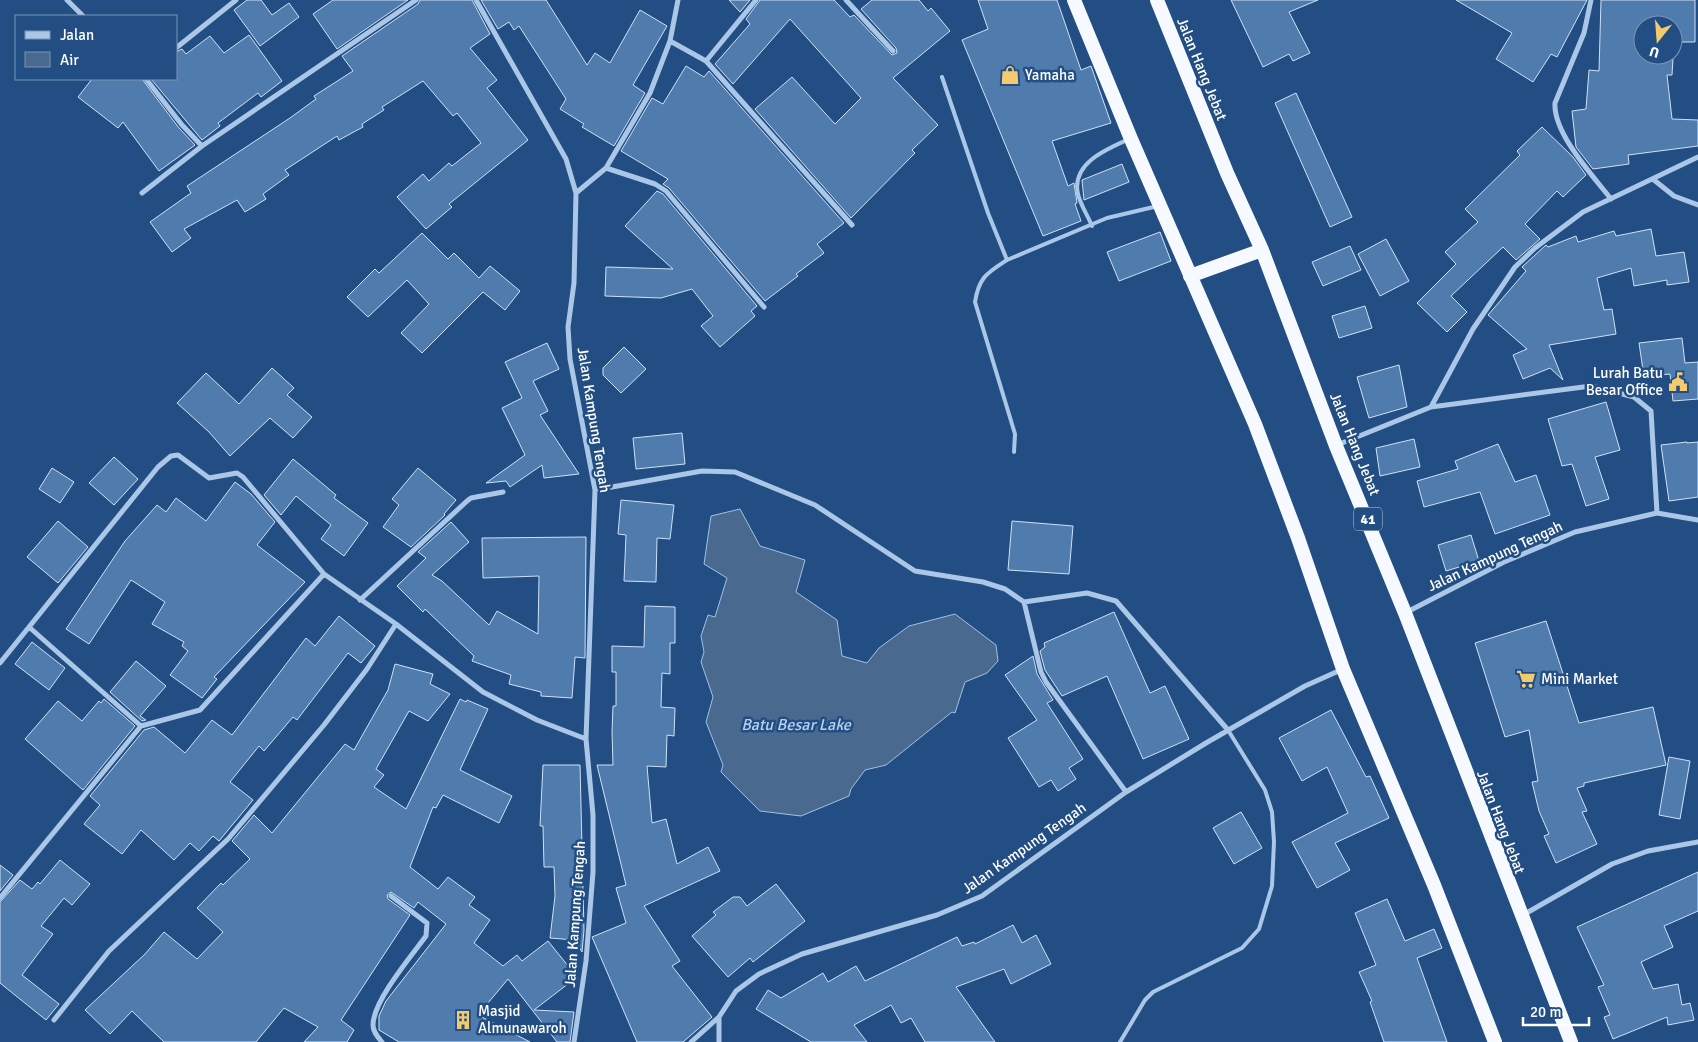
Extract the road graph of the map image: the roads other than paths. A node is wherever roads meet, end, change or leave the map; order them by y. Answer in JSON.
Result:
{"nodes":[{"id":1,"x":67,"y":0,"type":"edge"},
{"id":2,"x":236,"y":0,"type":"edge"},
{"id":3,"x":416,"y":0,"type":"edge"},
{"id":4,"x":476,"y":0,"type":"edge"},
{"id":5,"x":678,"y":0,"type":"edge"},
{"id":6,"x":756,"y":0,"type":"edge"},
{"id":7,"x":846,"y":0,"type":"edge"},
{"id":8,"x":1074,"y":0,"type":"edge"},
{"id":9,"x":1157,"y":0,"type":"edge"},
{"id":10,"x":1591,"y":0,"type":"edge"},
{"id":11,"x":81,"y":15,"type":"edge"},
{"id":12,"x":670,"y":41,"type":"junction"},
{"id":13,"x":178,"y":46,"type":"edge"},
{"id":14,"x":894,"y":51,"type":"dead end"},
{"id":15,"x":706,"y":62,"type":"junction"},
{"id":16,"x":942,"y":77,"type":"dead end"},
{"id":17,"x":147,"y":80,"type":"edge"},
{"id":18,"x":1131,"y":138,"type":"junction"},
{"id":19,"x":202,"y":146,"type":"junction"},
{"id":20,"x":1698,"y":157,"type":"edge"},
{"id":21,"x":606,"y":168,"type":"junction"},
{"id":22,"x":1654,"y":180,"type":"junction"},
{"id":23,"x":142,"y":193,"type":"dead end"},
{"id":24,"x":576,"y":193,"type":"junction"},
{"id":25,"x":1611,"y":199,"type":"junction"},
{"id":26,"x":1160,"y":205,"type":"junction"},
{"id":27,"x":1698,"y":205,"type":"edge"},
{"id":28,"x":852,"y":225,"type":"dead end"},
{"id":29,"x":1092,"y":226,"type":"junction"},
{"id":30,"x":1262,"y":250,"type":"junction"},
{"id":31,"x":1007,"y":260,"type":"junction"},
{"id":32,"x":1190,"y":276,"type":"junction"},
{"id":33,"x":764,"y":307,"type":"dead end"},
{"id":34,"x":1431,"y":407,"type":"junction"},
{"id":35,"x":1336,"y":446,"type":"junction"},
{"id":36,"x":1014,"y":452,"type":"dead end"},
{"id":37,"x":595,"y":490,"type":"junction"},
{"id":38,"x":503,"y":492,"type":"dead end"},
{"id":39,"x":1657,"y":513,"type":"junction"},
{"id":40,"x":1698,"y":520,"type":"edge"},
{"id":41,"x":324,"y":574,"type":"junction"},
{"id":42,"x":360,"y":600,"type":"junction"},
{"id":43,"x":1024,"y":602,"type":"junction"},
{"id":44,"x":1405,"y":614,"type":"junction"},
{"id":45,"x":396,"y":624,"type":"junction"},
{"id":46,"x":29,"y":627,"type":"junction"},
{"id":47,"x":0,"y":663,"type":"edge"},
{"id":48,"x":1343,"y":669,"type":"junction"},
{"id":49,"x":141,"y":726,"type":"junction"},
{"id":50,"x":1228,"y":730,"type":"junction"},
{"id":51,"x":586,"y":739,"type":"junction"},
{"id":52,"x":1126,"y":792,"type":"junction"},
{"id":53,"x":1698,"y":842,"type":"edge"},
{"id":54,"x":391,"y":896,"type":"dead end"},
{"id":55,"x":0,"y":898,"type":"edge"},
{"id":56,"x":1521,"y":916,"type":"junction"},
{"id":57,"x":719,"y":1017,"type":"junction"},
{"id":58,"x":54,"y":1020,"type":"dead end"},
{"id":59,"x":382,"y":1042,"type":"edge"},
{"id":60,"x":574,"y":1042,"type":"edge"},
{"id":61,"x":691,"y":1042,"type":"edge"},
{"id":62,"x":719,"y":1042,"type":"edge"},
{"id":63,"x":1120,"y":1042,"type":"edge"},
{"id":64,"x":1495,"y":1042,"type":"edge"},
{"id":65,"x":1571,"y":1042,"type":"edge"}],
"edges":[{"from":1,"to":11,"type":"street"},
{"from":2,"to":13,"type":"street"},
{"from":3,"to":19,"type":"street"},
{"from":4,"to":24,"type":"street","name":"Jalan Kampung Tengah"},
{"from":5,"to":12,"type":"street"},
{"from":6,"to":15,"type":"street"},
{"from":7,"to":14,"type":"street"},
{"from":8,"to":18,"type":"highway"},
{"from":9,"to":30,"type":"highway","name":"Jalan Hang Jebat","number":"41"},
{"from":10,"to":25,"type":"street"},
{"from":12,"to":15,"type":"street"},
{"from":12,"to":21,"type":"street"},
{"from":15,"to":28,"type":"street"},
{"from":16,"to":31,"type":"lane"},
{"from":17,"to":19,"type":"street"},
{"from":18,"to":26,"type":"highway"},
{"from":18,"to":29,"type":"lane"},
{"from":19,"to":23,"type":"street"},
{"from":20,"to":22,"type":"street"},
{"from":21,"to":24,"type":"street"},
{"from":21,"to":33,"type":"street"},
{"from":22,"to":25,"type":"street"},
{"from":22,"to":27,"type":"street"},
{"from":24,"to":37,"type":"street","name":"Jalan Kampung Tengah"},
{"from":25,"to":34,"type":"street"},
{"from":26,"to":29,"type":"lane"},
{"from":26,"to":32,"type":"highway"},
{"from":29,"to":31,"type":"lane"},
{"from":30,"to":32,"type":"highway"},
{"from":30,"to":35,"type":"highway","name":"Jalan Hang Jebat","number":"41"},
{"from":31,"to":36,"type":"lane"},
{"from":32,"to":48,"type":"highway"},
{"from":34,"to":35,"type":"street"},
{"from":34,"to":39,"type":"street"},
{"from":35,"to":44,"type":"highway","name":"Jalan Hang Jebat","number":"41"},
{"from":37,"to":43,"type":"street"},
{"from":37,"to":51,"type":"street","name":"Jalan Kampung Tengah"},
{"from":38,"to":42,"type":"street"},
{"from":39,"to":40,"type":"street"},
{"from":39,"to":44,"type":"street","name":"Jalan Kampung Tengah"},
{"from":41,"to":42,"type":"street"},
{"from":41,"to":46,"type":"street"},
{"from":41,"to":49,"type":"street"},
{"from":42,"to":45,"type":"street"},
{"from":43,"to":50,"type":"street"},
{"from":43,"to":52,"type":"street"},
{"from":44,"to":56,"type":"highway","name":"Jalan Hang Jebat","number":"41"},
{"from":45,"to":51,"type":"street"},
{"from":45,"to":58,"type":"street"},
{"from":46,"to":47,"type":"street"},
{"from":46,"to":49,"type":"street"},
{"from":48,"to":50,"type":"street","name":"Jalan Kampung Tengah"},
{"from":48,"to":64,"type":"highway"},
{"from":49,"to":55,"type":"street"},
{"from":50,"to":52,"type":"street","name":"Jalan Kampung Tengah"},
{"from":50,"to":63,"type":"lane"},
{"from":51,"to":60,"type":"street","name":"Jalan Kampung Tengah"},
{"from":52,"to":57,"type":"street","name":"Jalan Kampung Tengah"},
{"from":53,"to":56,"type":"street"},
{"from":54,"to":59,"type":"street"},
{"from":56,"to":65,"type":"highway","name":"Jalan Hang Jebat","number":"41"},
{"from":57,"to":61,"type":"street","name":"Jalan Kampung Tengah"},
{"from":57,"to":62,"type":"street"}]}
